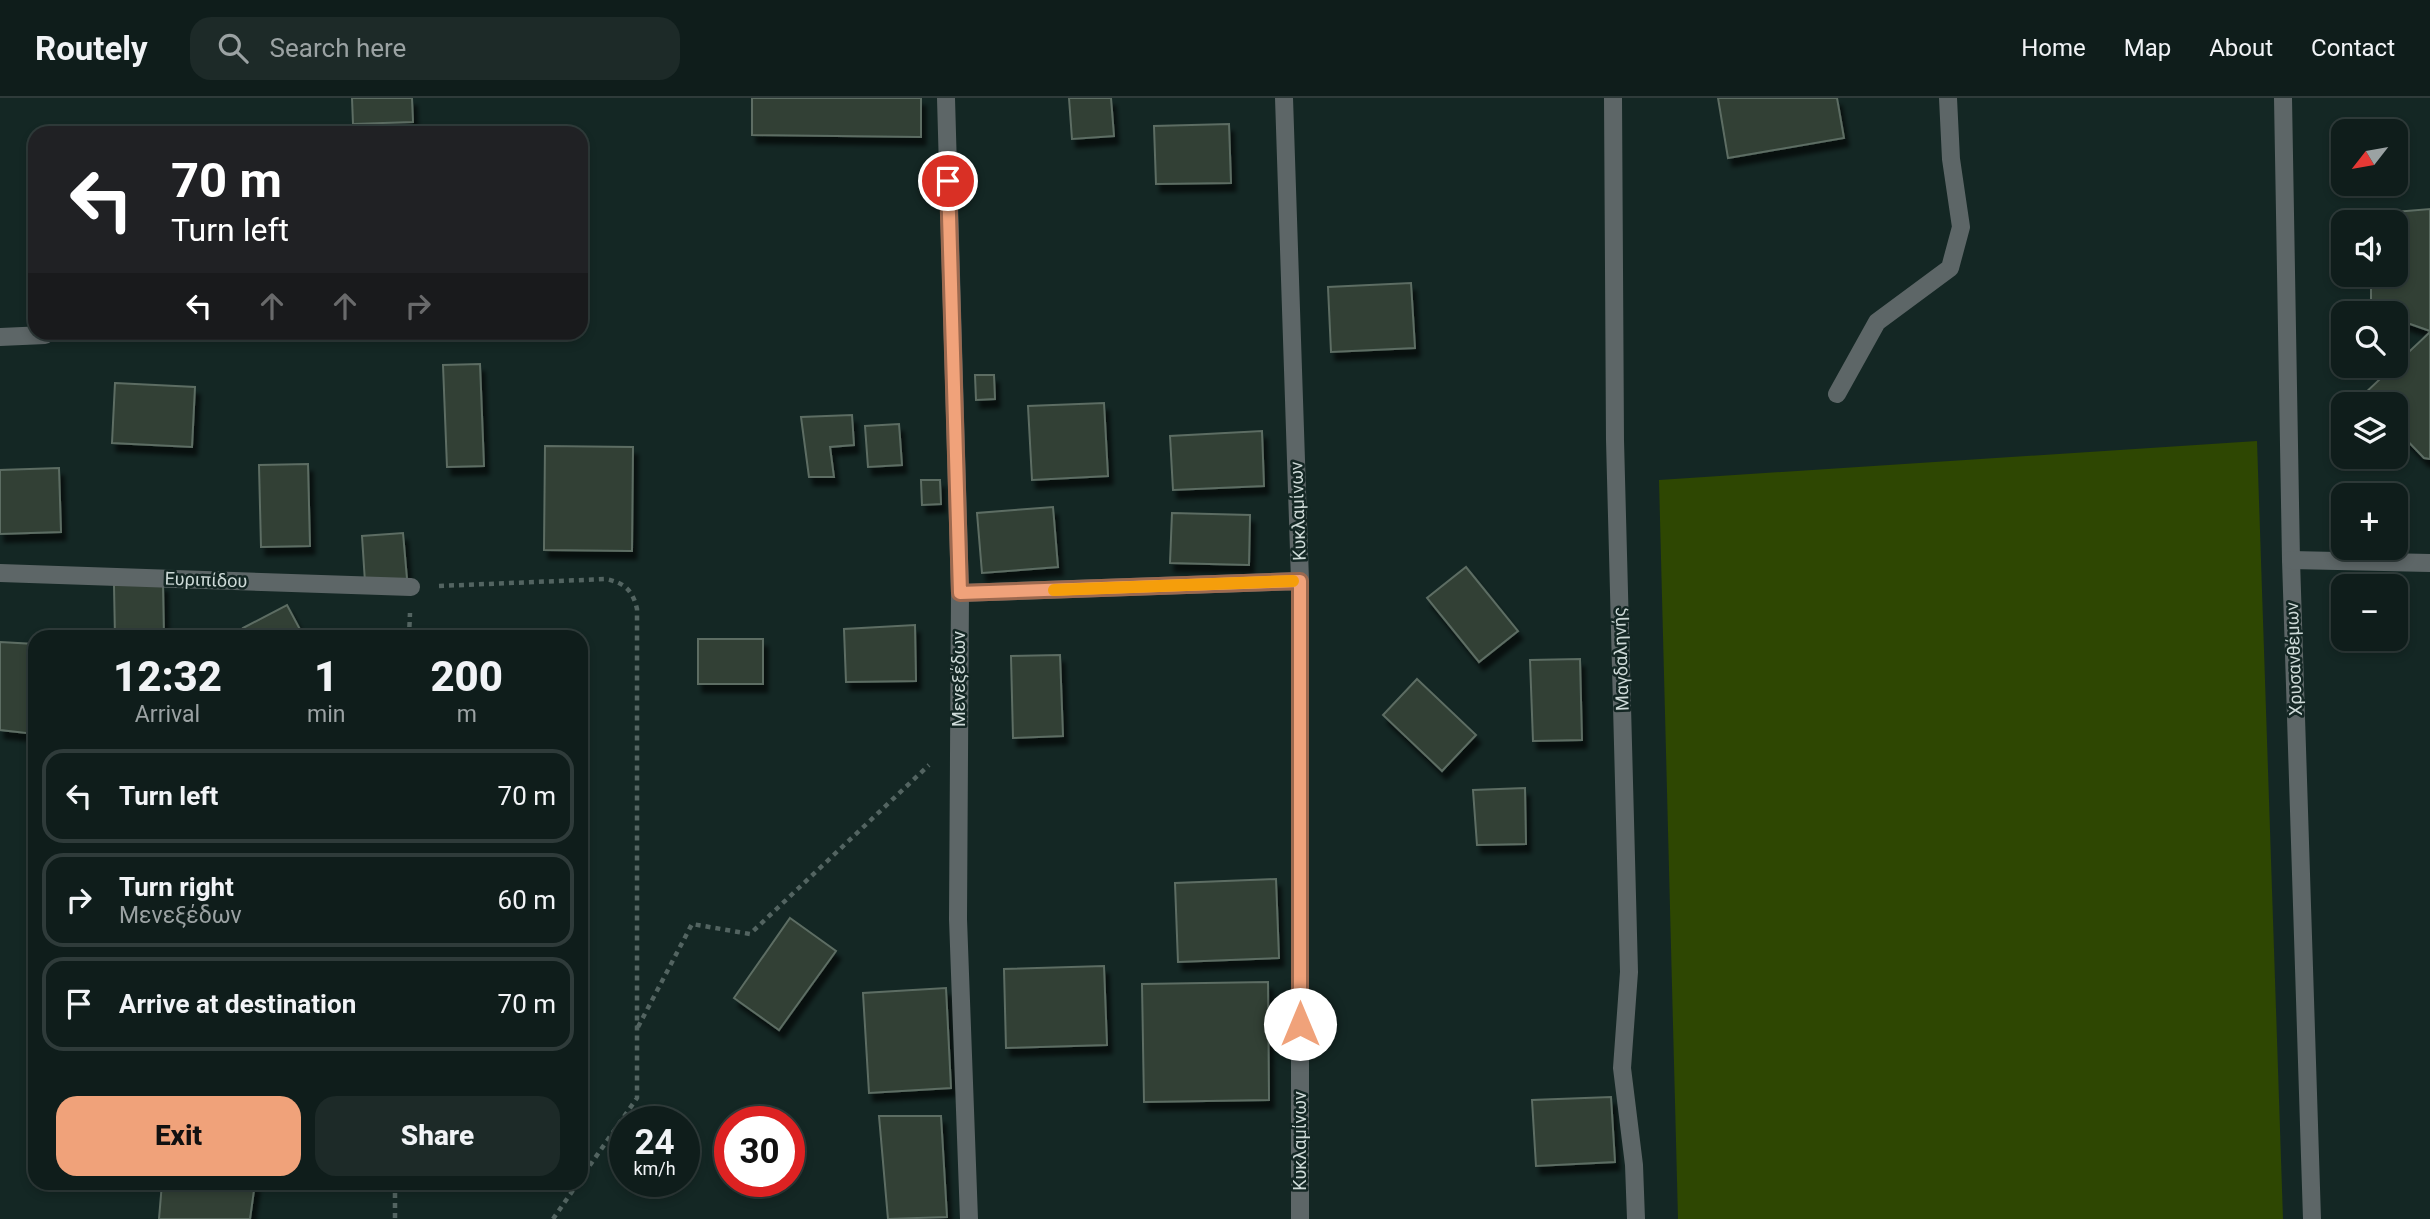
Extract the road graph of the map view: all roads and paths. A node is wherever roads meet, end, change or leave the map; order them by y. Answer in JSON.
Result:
{"nodes":[{"id":1,"x":946,"y":98,"type":"edge"},
{"id":2,"x":1284,"y":98,"type":"edge"},
{"id":3,"x":1613,"y":98,"type":"edge"},
{"id":4,"x":1948,"y":98,"type":"edge"},
{"id":5,"x":2283,"y":98,"type":"edge"},
{"id":6,"x":28,"y":336,"type":"edge"},
{"id":7,"x":0,"y":337,"type":"edge"},
{"id":8,"x":1837,"y":394,"type":"dead end"},
{"id":9,"x":2291,"y":560,"type":"junction"},
{"id":10,"x":2430,"y":563,"type":"edge"},
{"id":11,"x":0,"y":573,"type":"edge"},
{"id":12,"x":1300,"y":581,"type":"junction"},
{"id":13,"x":411,"y":587,"type":"joint"},
{"id":14,"x":960,"y":593,"type":"junction"},
{"id":15,"x":959,"y":737,"type":"junction"},
{"id":16,"x":637,"y":1028,"type":"junction"},
{"id":17,"x":588,"y":1168,"type":"edge"},
{"id":18,"x":395,"y":1190,"type":"edge"},
{"id":19,"x":573,"y":1190,"type":"edge"},
{"id":20,"x":395,"y":1219,"type":"edge"},
{"id":21,"x":553,"y":1219,"type":"edge"},
{"id":22,"x":969,"y":1219,"type":"edge"},
{"id":23,"x":1300,"y":1219,"type":"edge"},
{"id":24,"x":1636,"y":1219,"type":"edge"},
{"id":25,"x":2312,"y":1219,"type":"edge"}],
"edges":[{"from":1,"to":14,"type":"street","name":"Μενεξέδων"},
{"from":2,"to":12,"type":"street","name":"Κυκλαμίνων"},
{"from":3,"to":24,"type":"street","name":"Μαγδαληνής"},
{"from":4,"to":8,"type":"street"},
{"from":5,"to":9,"type":"street","name":"Χρυσανθέμων"},
{"from":6,"to":7,"type":"street"},
{"from":9,"to":10,"type":"street"},
{"from":9,"to":25,"type":"street","name":"Χρυσανθέμων"},
{"from":11,"to":13,"type":"street","name":"Ευριπίδου"},
{"from":12,"to":14,"type":"street"},
{"from":12,"to":23,"type":"street","name":"Κυκλαμίνων"},
{"from":13,"to":16,"type":"path"},
{"from":14,"to":15,"type":"street","name":"Μενεξέδων"},
{"from":15,"to":16,"type":"path"},
{"from":15,"to":22,"type":"street","name":"Μενεξέδων"},
{"from":16,"to":17,"type":"path"},
{"from":18,"to":20,"type":"path"},
{"from":19,"to":21,"type":"path"}]}
